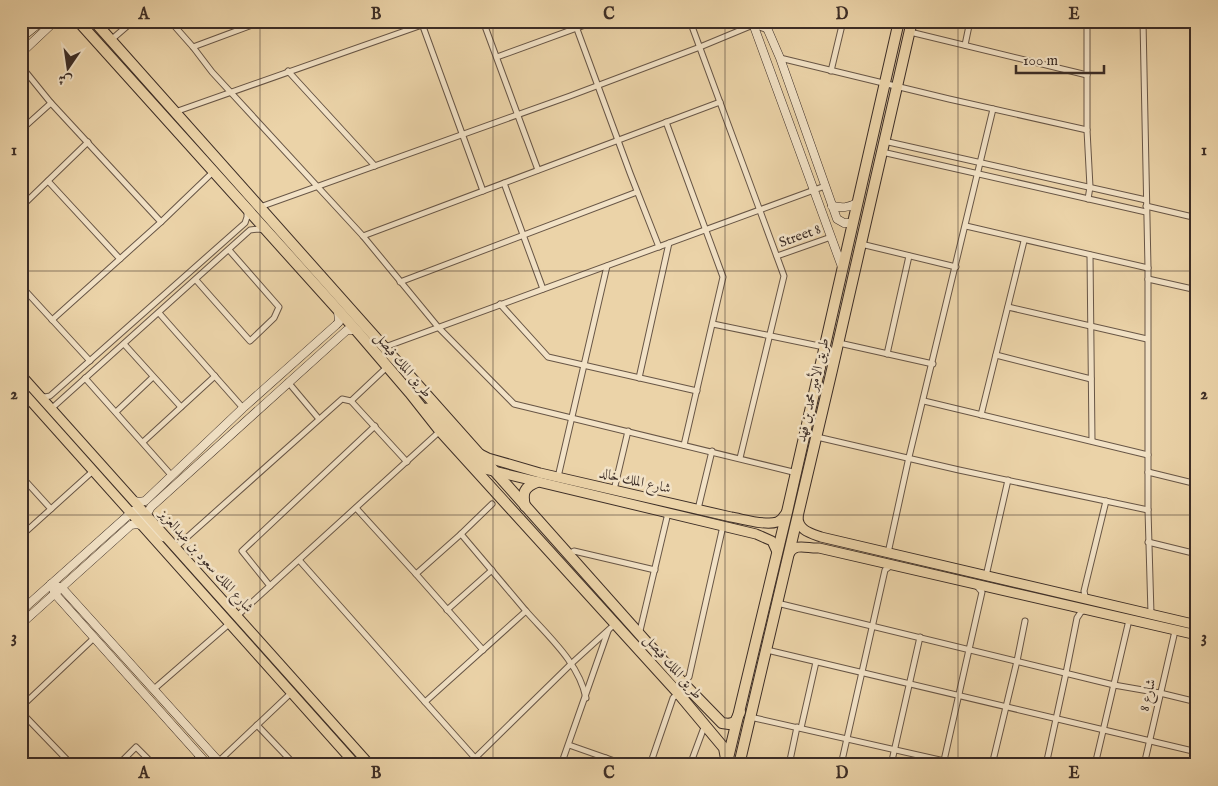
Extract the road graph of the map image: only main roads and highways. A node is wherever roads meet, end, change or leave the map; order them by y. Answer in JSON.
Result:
{"nodes":[{"id":1,"x":78,"y":21,"type":"edge"},
{"id":2,"x":94,"y":21,"type":"edge"},
{"id":3,"x":898,"y":21,"type":"edge"},
{"id":4,"x":910,"y":26,"type":"edge"},
{"id":5,"x":21,"y":375,"type":"edge"},
{"id":6,"x":21,"y":386,"type":"edge"},
{"id":7,"x":21,"y":390,"type":"edge"},
{"id":8,"x":410,"y":392,"type":"junction"},
{"id":9,"x":51,"y":409,"type":"junction"},
{"id":10,"x":477,"y":452,"type":"junction"},
{"id":11,"x":495,"y":472,"type":"junction"},
{"id":12,"x":513,"y":476,"type":"junction"},
{"id":13,"x":555,"y":477,"type":"junction"},
{"id":14,"x":537,"y":482,"type":"junction"},
{"id":15,"x":507,"y":486,"type":"junction"},
{"id":16,"x":526,"y":507,"type":"junction"},
{"id":17,"x":787,"y":512,"type":"junction"},
{"id":18,"x":798,"y":516,"type":"junction"},
{"id":19,"x":759,"y":522,"type":"junction"},
{"id":20,"x":756,"y":534,"type":"junction"},
{"id":21,"x":821,"y":537,"type":"junction"},
{"id":22,"x":818,"y":548,"type":"junction"},
{"id":23,"x":777,"y":552,"type":"junction"},
{"id":24,"x":789,"y":554,"type":"junction"},
{"id":25,"x":586,"y":590,"type":"junction"},
{"id":26,"x":1088,"y":605,"type":"junction"},
{"id":27,"x":233,"y":620,"type":"junction"},
{"id":28,"x":1197,"y":625,"type":"edge"},
{"id":29,"x":1197,"y":629,"type":"edge"},
{"id":30,"x":1175,"y":631,"type":"junction"},
{"id":31,"x":1197,"y":635,"type":"edge"},
{"id":32,"x":302,"y":705,"type":"junction"},
{"id":33,"x":740,"y":712,"type":"junction"},
{"id":34,"x":718,"y":720,"type":"junction"},
{"id":35,"x":705,"y":729,"type":"junction"},
{"id":36,"x":344,"y":736,"type":"junction"},
{"id":37,"x":727,"y":764,"type":"edge"},
{"id":38,"x":356,"y":765,"type":"edge"},
{"id":39,"x":370,"y":765,"type":"edge"},
{"id":40,"x":740,"y":765,"type":"edge"}],
"edges":[{"from":1,"to":8,"type":"highway","name":"طريق الملك فيصل"},
{"from":2,"to":10,"type":"highway","name":"طريق الملك فيصل"},
{"from":3,"to":17,"type":"highway","name":"طريق الأمير محمد بن فهد"},
{"from":4,"to":18,"type":"highway","name":"طريق الأمير محمد بن فهد"},
{"from":5,"to":9,"type":"main road","name":"شارع الملك سعود بن عبدالعزيز"},
{"from":6,"to":9,"type":"main road"},
{"from":7,"to":27,"type":"main road","name":"شارع الملك سعود بن عبدالعزيز"},
{"from":8,"to":11,"type":"main road","name":"شارع الملك خالد"},
{"from":8,"to":25,"type":"highway","name":"طريق الملك فيصل"},
{"from":9,"to":27,"type":"main road","name":"شارع الملك سعود بن عبدالعزيز"},
{"from":10,"to":11,"type":"highway","name":"طريق الملك فيصل"},
{"from":10,"to":13,"type":"main road","name":"شارع الملك خالد"},
{"from":11,"to":12,"type":"main road","name":"شارع الملك خالد"},
{"from":11,"to":15,"type":"highway","name":"طريق الملك فيصل"},
{"from":12,"to":13,"type":"main road"},
{"from":12,"to":14,"type":"main road","name":"شارع الملك خالد"},
{"from":12,"to":15,"type":"highway"},
{"from":13,"to":19,"type":"main road","name":"شارع الملك خالد"},
{"from":14,"to":16,"type":"highway"},
{"from":14,"to":20,"type":"main road","name":"شارع الملك خالد"},
{"from":15,"to":16,"type":"highway","name":"طريق الملك فيصل"},
{"from":15,"to":25,"type":"highway"},
{"from":16,"to":34,"type":"highway","name":"طريق الملك فيصل"},
{"from":17,"to":19,"type":"main road","name":"شارع الملك خالد"},
{"from":17,"to":23,"type":"highway","name":"طريق الأمير محمد بن فهد"},
{"from":18,"to":21,"type":"main road"},
{"from":18,"to":24,"type":"highway","name":"طريق الأمير محمد بن فهد"},
{"from":19,"to":20,"type":"main road"},
{"from":20,"to":23,"type":"main road","name":"شارع الملك خالد"},
{"from":21,"to":22,"type":"main road"},
{"from":21,"to":26,"type":"main road"},
{"from":22,"to":24,"type":"main road"},
{"from":22,"to":26,"type":"main road"},
{"from":23,"to":33,"type":"highway","name":"طريق الأمير محمد بن فهد"},
{"from":24,"to":40,"type":"highway","name":"طريق الأمير محمد بن فهد"},
{"from":25,"to":35,"type":"highway","name":"طريق الملك فيصل"},
{"from":26,"to":28,"type":"main road"},
{"from":26,"to":30,"type":"main road"},
{"from":27,"to":32,"type":"main road","name":"شارع الملك سعود بن عبدالعزيز"},
{"from":27,"to":36,"type":"main road","name":"شارع الملك سعود بن عبدالعزيز"},
{"from":29,"to":30,"type":"main road"},
{"from":30,"to":31,"type":"main road"},
{"from":32,"to":36,"type":"main road"},
{"from":32,"to":38,"type":"main road","name":"شارع الملك سعود بن عبدالعزيز"},
{"from":33,"to":34,"type":"highway"},
{"from":33,"to":37,"type":"highway","name":"طريق الأمير محمد بن فهد"},
{"from":34,"to":35,"type":"highway"},
{"from":35,"to":37,"type":"highway","name":"طريق الملك فيصل"},
{"from":36,"to":39,"type":"main road","name":"شارع الملك سعود بن عبدالعزيز"}]}
